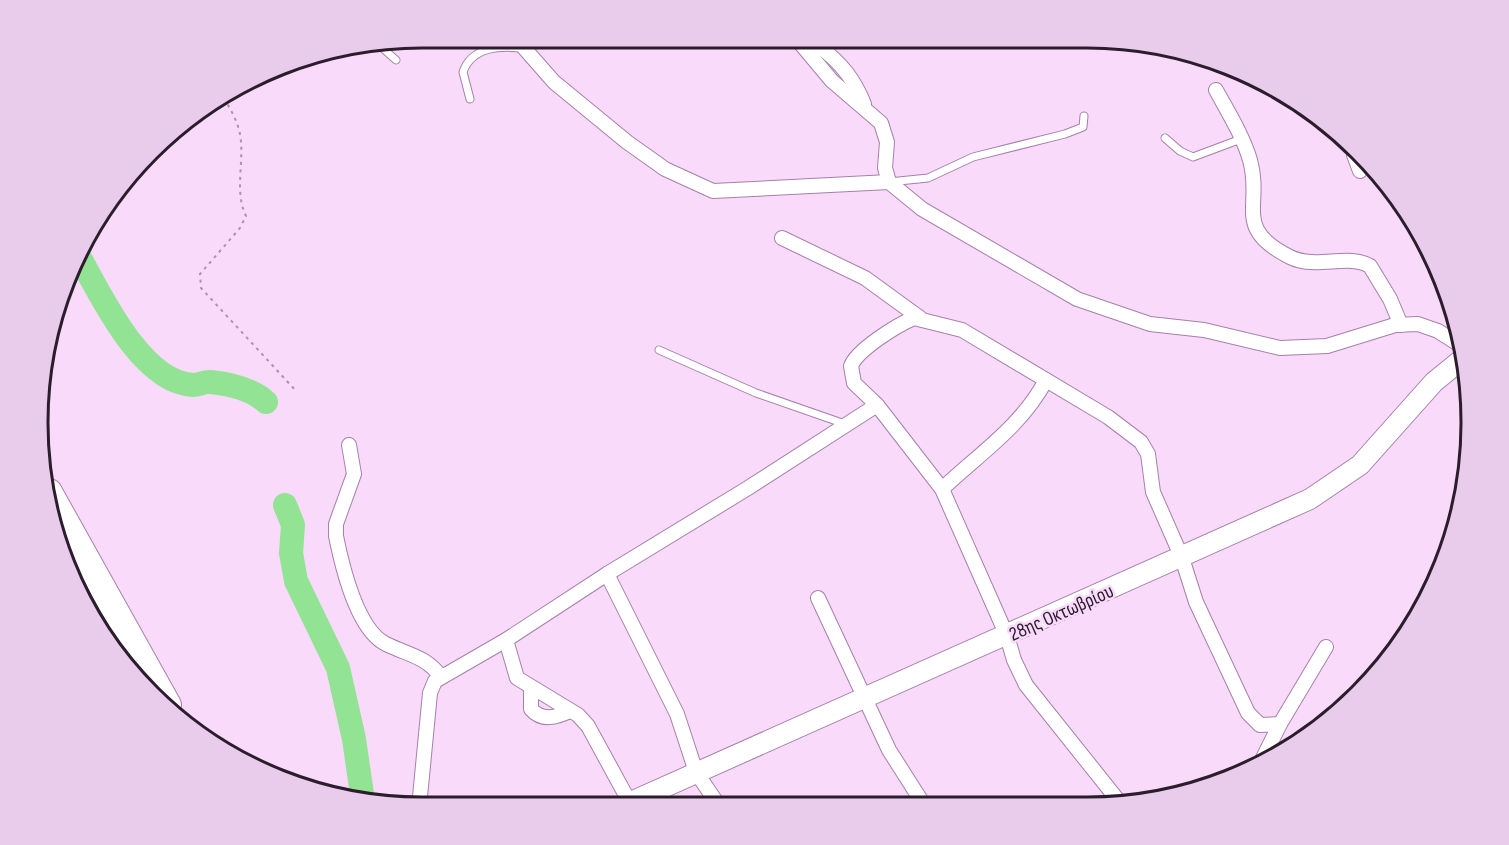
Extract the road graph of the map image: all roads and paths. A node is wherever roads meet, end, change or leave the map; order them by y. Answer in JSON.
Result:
{"nodes":[{"id":1,"x":495,"y":48,"type":"edge"},
{"id":2,"x":526,"y":48,"type":"edge"},
{"id":3,"x":811,"y":48,"type":"edge"},
{"id":4,"x":819,"y":48,"type":"edge"},
{"id":5,"x":385,"y":50,"type":"edge"},
{"id":6,"x":815,"y":51,"type":"junction"},
{"id":7,"x":396,"y":60,"type":"dead end"},
{"id":8,"x":1216,"y":90,"type":"dead end"},
{"id":9,"x":470,"y":99,"type":"dead end"},
{"id":10,"x":227,"y":103,"type":"edge"},
{"id":11,"x":1084,"y":116,"type":"dead end"},
{"id":12,"x":1165,"y":138,"type":"dead end"},
{"id":13,"x":1241,"y":139,"type":"junction"},
{"id":14,"x":1358,"y":165,"type":"edge"},
{"id":15,"x":1360,"y":171,"type":"dead end"},
{"id":16,"x":889,"y":182,"type":"junction"},
{"id":17,"x":782,"y":238,"type":"dead end"},
{"id":18,"x":920,"y":318,"type":"junction"},
{"id":19,"x":1401,"y":325,"type":"junction"},
{"id":20,"x":1452,"y":340,"type":"edge"},
{"id":21,"x":659,"y":351,"type":"dead end"},
{"id":22,"x":1456,"y":364,"type":"edge"},
{"id":23,"x":1046,"y":380,"type":"junction"},
{"id":24,"x":297,"y":392,"type":"dead end"},
{"id":25,"x":877,"y":405,"type":"junction"},
{"id":26,"x":845,"y":424,"type":"junction"},
{"id":27,"x":348,"y":444,"type":"dead end"},
{"id":28,"x":942,"y":489,"type":"junction"},
{"id":29,"x":58,"y":509,"type":"edge"},
{"id":30,"x":1182,"y":558,"type":"junction"},
{"id":31,"x":607,"y":574,"type":"junction"},
{"id":32,"x":818,"y":598,"type":"dead end"},
{"id":33,"x":1008,"y":636,"type":"junction"},
{"id":34,"x":506,"y":640,"type":"junction"},
{"id":35,"x":1326,"y":647,"type":"dead end"},
{"id":36,"x":441,"y":677,"type":"junction"},
{"id":37,"x":158,"y":687,"type":"edge"},
{"id":38,"x":531,"y":689,"type":"junction"},
{"id":39,"x":865,"y":696,"type":"junction"},
{"id":40,"x":570,"y":711,"type":"junction"},
{"id":41,"x":1280,"y":724,"type":"junction"},
{"id":42,"x":1267,"y":751,"type":"edge"},
{"id":43,"x":696,"y":771,"type":"junction"},
{"id":44,"x":1114,"y":796,"type":"edge"},
{"id":45,"x":420,"y":797,"type":"edge"},
{"id":46,"x":623,"y":797,"type":"edge"},
{"id":47,"x":641,"y":797,"type":"edge"},
{"id":48,"x":713,"y":797,"type":"edge"},
{"id":49,"x":919,"y":797,"type":"edge"}],
"edges":[{"from":1,"to":9,"type":"lane"},
{"from":2,"to":16,"type":"street"},
{"from":3,"to":6,"type":"street"},
{"from":4,"to":6,"type":"street"},
{"from":5,"to":7,"type":"lane"},
{"from":6,"to":16,"type":"street"},
{"from":8,"to":13,"type":"street"},
{"from":10,"to":24,"type":"path"},
{"from":11,"to":16,"type":"lane"},
{"from":12,"to":13,"type":"lane"},
{"from":13,"to":19,"type":"street"},
{"from":14,"to":15,"type":"street"},
{"from":16,"to":19,"type":"street"},
{"from":17,"to":18,"type":"street"},
{"from":18,"to":23,"type":"street"},
{"from":18,"to":25,"type":"street"},
{"from":19,"to":20,"type":"street"},
{"from":21,"to":26,"type":"lane"},
{"from":22,"to":30,"type":"street","name":"28ης Οκτωβρίου"},
{"from":23,"to":28,"type":"street"},
{"from":23,"to":30,"type":"street"},
{"from":25,"to":26,"type":"street"},
{"from":25,"to":28,"type":"street"},
{"from":26,"to":31,"type":"street"},
{"from":27,"to":36,"type":"street"},
{"from":28,"to":33,"type":"street"},
{"from":29,"to":37,"type":"highway"},
{"from":30,"to":33,"type":"street","name":"28ης Οκτωβρίου"},
{"from":30,"to":41,"type":"street"},
{"from":31,"to":34,"type":"street"},
{"from":31,"to":43,"type":"street"},
{"from":32,"to":39,"type":"street"},
{"from":33,"to":39,"type":"street","name":"28ης Οκτωβρίου"},
{"from":33,"to":44,"type":"street"},
{"from":34,"to":36,"type":"street"},
{"from":34,"to":38,"type":"street"},
{"from":35,"to":41,"type":"street"},
{"from":36,"to":45,"type":"street"},
{"from":38,"to":40,"type":"street"},
{"from":38,"to":40,"type":"street"},
{"from":39,"to":43,"type":"street","name":"28ης Οκτωβρίου"},
{"from":39,"to":49,"type":"street"},
{"from":40,"to":46,"type":"street"},
{"from":41,"to":42,"type":"street"},
{"from":43,"to":47,"type":"street","name":"28ης Οκτωβρίου"},
{"from":43,"to":48,"type":"street"}]}
